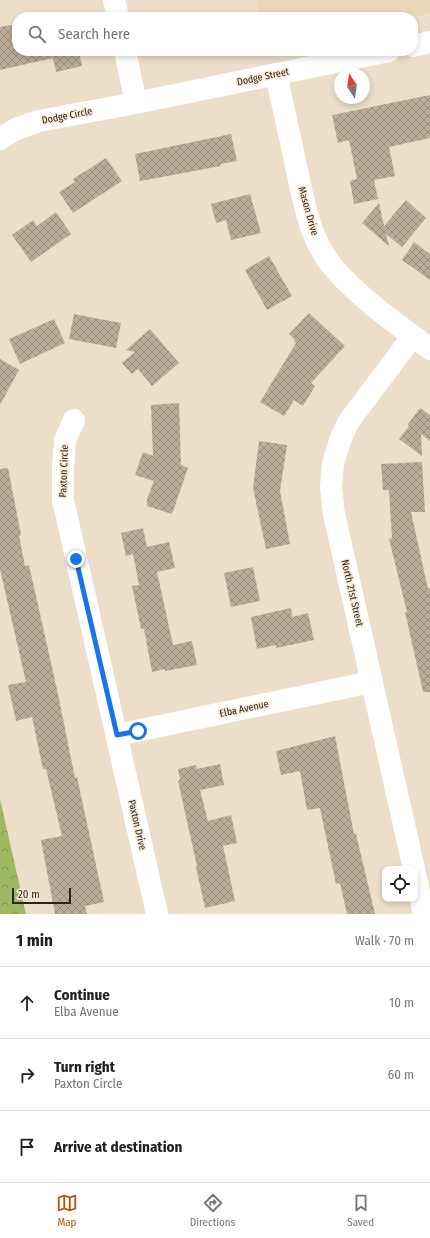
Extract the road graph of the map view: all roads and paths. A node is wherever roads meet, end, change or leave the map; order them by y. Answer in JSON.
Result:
{"nodes":[{"id":1,"x":114,"y":0,"type":"edge"},
{"id":2,"x":117,"y":12,"type":"edge"},
{"id":3,"x":430,"y":42,"type":"edge"},
{"id":4,"x":418,"y":45,"type":"edge"},
{"id":5,"x":126,"y":56,"type":"edge"},
{"id":6,"x":364,"y":56,"type":"edge"},
{"id":7,"x":276,"y":74,"type":"junction"},
{"id":8,"x":136,"y":103,"type":"junction"},
{"id":9,"x":0,"y":139,"type":"edge"},
{"id":10,"x":422,"y":342,"type":"edge"},
{"id":11,"x":74,"y":420,"type":"dead end"},
{"id":12,"x":372,"y":682,"type":"junction"},
{"id":13,"x":117,"y":735,"type":"junction"},
{"id":14,"x":413,"y":866,"type":"edge"},
{"id":15,"x":418,"y":887,"type":"edge"},
{"id":16,"x":157,"y":914,"type":"edge"},
{"id":17,"x":424,"y":914,"type":"edge"}],
"edges":[{"from":1,"to":2,"type":"street"},
{"from":3,"to":4,"type":"street"},
{"from":5,"to":8,"type":"street"},
{"from":6,"to":7,"type":"street","name":"Dodge Street"},
{"from":7,"to":8,"type":"street","name":"Dodge Street"},
{"from":7,"to":10,"type":"street","name":"Mason Drive"},
{"from":8,"to":9,"type":"street","name":"Dodge Circle"},
{"from":10,"to":12,"type":"street","name":"North 21st Street"},
{"from":11,"to":13,"type":"street","name":"Paxton Circle"},
{"from":12,"to":13,"type":"street","name":"Elba Avenue"},
{"from":12,"to":14,"type":"street","name":"North 21st Street"},
{"from":13,"to":16,"type":"street","name":"Paxton Drive"},
{"from":15,"to":17,"type":"street"}]}
